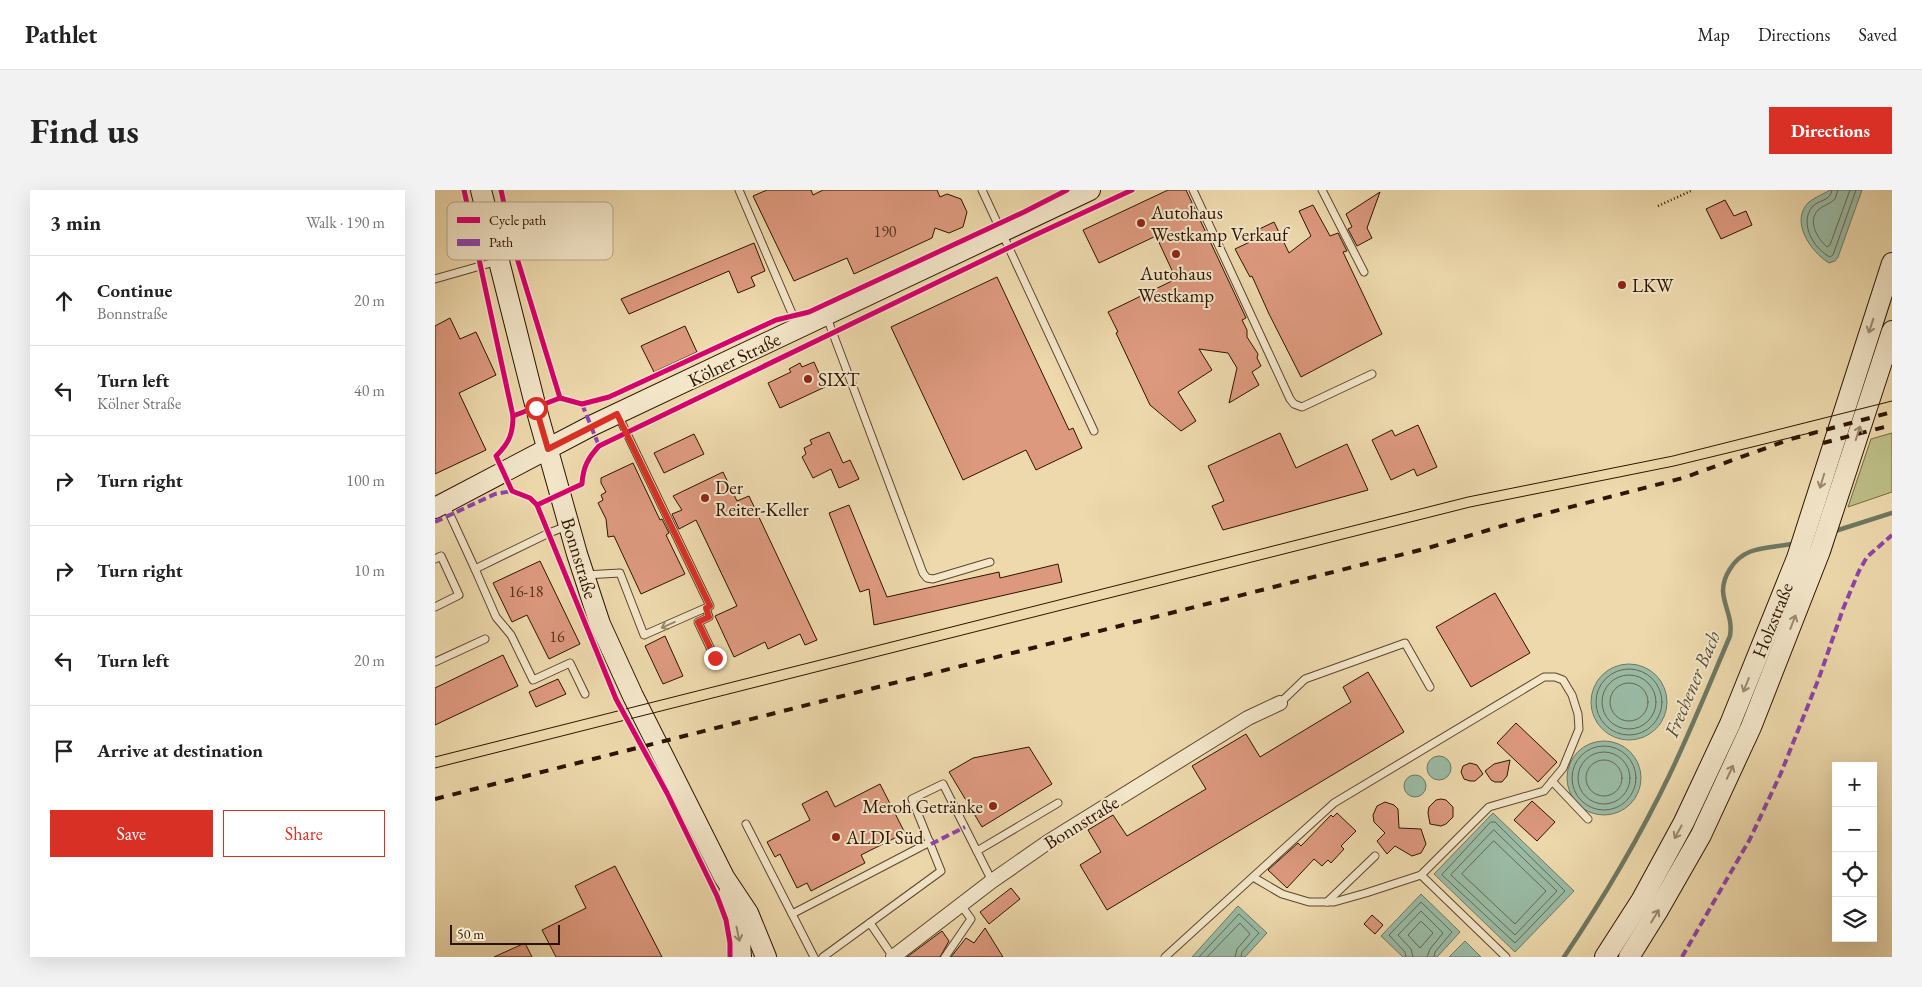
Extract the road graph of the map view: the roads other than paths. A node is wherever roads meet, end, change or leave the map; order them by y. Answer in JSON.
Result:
{"nodes":[{"id":1,"x":739,"y":190,"type":"edge"},
{"id":2,"x":982,"y":190,"type":"edge"},
{"id":3,"x":1090,"y":190,"type":"edge"},
{"id":4,"x":1193,"y":190,"type":"edge"},
{"id":5,"x":1322,"y":190,"type":"edge"},
{"id":6,"x":1070,"y":194,"type":"edge"},
{"id":7,"x":1000,"y":233,"type":"junction"},
{"id":8,"x":498,"y":261,"type":"joint"},
{"id":9,"x":1892,"y":263,"type":"edge"},
{"id":10,"x":1364,"y":272,"type":"dead end"},
{"id":11,"x":435,"y":279,"type":"edge"},
{"id":12,"x":826,"y":315,"type":"junction"},
{"id":13,"x":798,"y":328,"type":"junction"},
{"id":14,"x":1892,"y":331,"type":"edge"},
{"id":15,"x":1372,"y":374,"type":"dead end"},
{"id":16,"x":617,"y":414,"type":"junction"},
{"id":17,"x":1094,"y":431,"type":"dead end"},
{"id":18,"x":548,"y":449,"type":"junction"},
{"id":19,"x":440,"y":506,"type":"edge"},
{"id":20,"x":570,"y":525,"type":"junction"},
{"id":21,"x":435,"y":559,"type":"edge"},
{"id":22,"x":989,"y":562,"type":"dead end"},
{"id":23,"x":475,"y":569,"type":"junction"},
{"id":24,"x":584,"y":575,"type":"junction"},
{"id":25,"x":435,"y":607,"type":"edge"},
{"id":26,"x":706,"y":608,"type":"junction"},
{"id":27,"x":485,"y":639,"type":"dead end"},
{"id":28,"x":715,"y":658,"type":"dead end"},
{"id":29,"x":435,"y":662,"type":"edge"},
{"id":30,"x":1430,"y":687,"type":"dead end"},
{"id":31,"x":585,"y":694,"type":"dead end"},
{"id":32,"x":1281,"y":703,"type":"joint"},
{"id":33,"x":1552,"y":781,"type":"junction"},
{"id":34,"x":1058,"y":803,"type":"dead end"},
{"id":35,"x":1588,"y":819,"type":"dead end"},
{"id":36,"x":746,"y":824,"type":"dead end"},
{"id":37,"x":930,"y":842,"type":"junction"},
{"id":38,"x":977,"y":851,"type":"junction"},
{"id":39,"x":1375,"y":856,"type":"dead end"},
{"id":40,"x":1421,"y":875,"type":"junction"},
{"id":41,"x":724,"y":877,"type":"junction"},
{"id":42,"x":1253,"y":877,"type":"junction"},
{"id":43,"x":993,"y":881,"type":"junction"},
{"id":44,"x":1327,"y":902,"type":"junction"},
{"id":45,"x":961,"y":905,"type":"junction"},
{"id":46,"x":792,"y":914,"type":"junction"},
{"id":47,"x":870,"y":923,"type":"junction"},
{"id":48,"x":741,"y":957,"type":"edge"},
{"id":49,"x":766,"y":957,"type":"edge"},
{"id":50,"x":814,"y":957,"type":"edge"},
{"id":51,"x":823,"y":957,"type":"edge"},
{"id":52,"x":893,"y":957,"type":"edge"},
{"id":53,"x":945,"y":957,"type":"edge"},
{"id":54,"x":1165,"y":957,"type":"edge"},
{"id":55,"x":1506,"y":957,"type":"edge"},
{"id":56,"x":1605,"y":957,"type":"edge"},
{"id":57,"x":1629,"y":957,"type":"edge"}],
"edges":[{"from":1,"to":13,"type":"lane"},
{"from":2,"to":7,"type":"lane"},
{"from":3,"to":6,"type":"main road","name":"Kölner Straße"},
{"from":4,"to":15,"type":"lane"},
{"from":5,"to":10,"type":"lane"},
{"from":6,"to":7,"type":"main road","name":"Kölner Straße"},
{"from":7,"to":12,"type":"main road","name":"Kölner Straße"},
{"from":7,"to":17,"type":"lane"},
{"from":8,"to":11,"type":"lane"},
{"from":8,"to":18,"type":"main road","name":"Bonnstraße"},
{"from":9,"to":56,"type":"main road","name":"Holzstraße","one_way":true},
{"from":12,"to":13,"type":"main road","name":"Kölner Straße"},
{"from":12,"to":22,"type":"lane"},
{"from":13,"to":16,"type":"main road","name":"Kölner Straße"},
{"from":57,"to":14,"type":"main road","name":"Holzstraße","one_way":true},
{"from":16,"to":18,"type":"main road","name":"Kölner Straße"},
{"from":16,"to":26,"type":"lane"},
{"from":18,"to":19,"type":"main road","name":"Kölner Straße"},
{"from":18,"to":20,"type":"main road","name":"Bonnstraße"},
{"from":19,"to":23,"type":"lane"},
{"from":20,"to":23,"type":"lane"},
{"from":20,"to":24,"type":"main road","name":"Bonnstraße"},
{"from":21,"to":25,"type":"lane"},
{"from":23,"to":31,"type":"lane"},
{"from":26,"to":24,"type":"lane","one_way":true},
{"from":24,"to":41,"type":"main road","name":"Bonnstraße"},
{"from":26,"to":28,"type":"lane"},
{"from":27,"to":29,"type":"lane"},
{"from":30,"to":32,"type":"lane"},
{"from":32,"to":43,"type":"street","name":"Bonnstraße"},
{"from":33,"to":35,"type":"lane"},
{"from":33,"to":40,"type":"lane"},
{"from":33,"to":42,"type":"lane"},
{"from":34,"to":38,"type":"lane"},
{"from":36,"to":46,"type":"lane"},
{"from":37,"to":38,"type":"lane"},
{"from":37,"to":46,"type":"lane"},
{"from":37,"to":47,"type":"lane"},
{"from":38,"to":43,"type":"lane"},
{"from":39,"to":44,"type":"lane"},
{"from":40,"to":44,"type":"lane"},
{"from":40,"to":55,"type":"lane"},
{"from":41,"to":48,"type":"main road","name":"Bonnstraße","one_way":true},
{"from":41,"to":49,"type":"main road","name":"Bonnstraße"},
{"from":42,"to":44,"type":"lane"},
{"from":42,"to":54,"type":"lane"},
{"from":43,"to":45,"type":"street","name":"Bonnstraße"},
{"from":45,"to":52,"type":"street","name":"Bonnstraße"},
{"from":45,"to":53,"type":"lane"},
{"from":46,"to":50,"type":"lane"},
{"from":47,"to":51,"type":"lane"},
{"from":47,"to":52,"type":"lane"}]}
